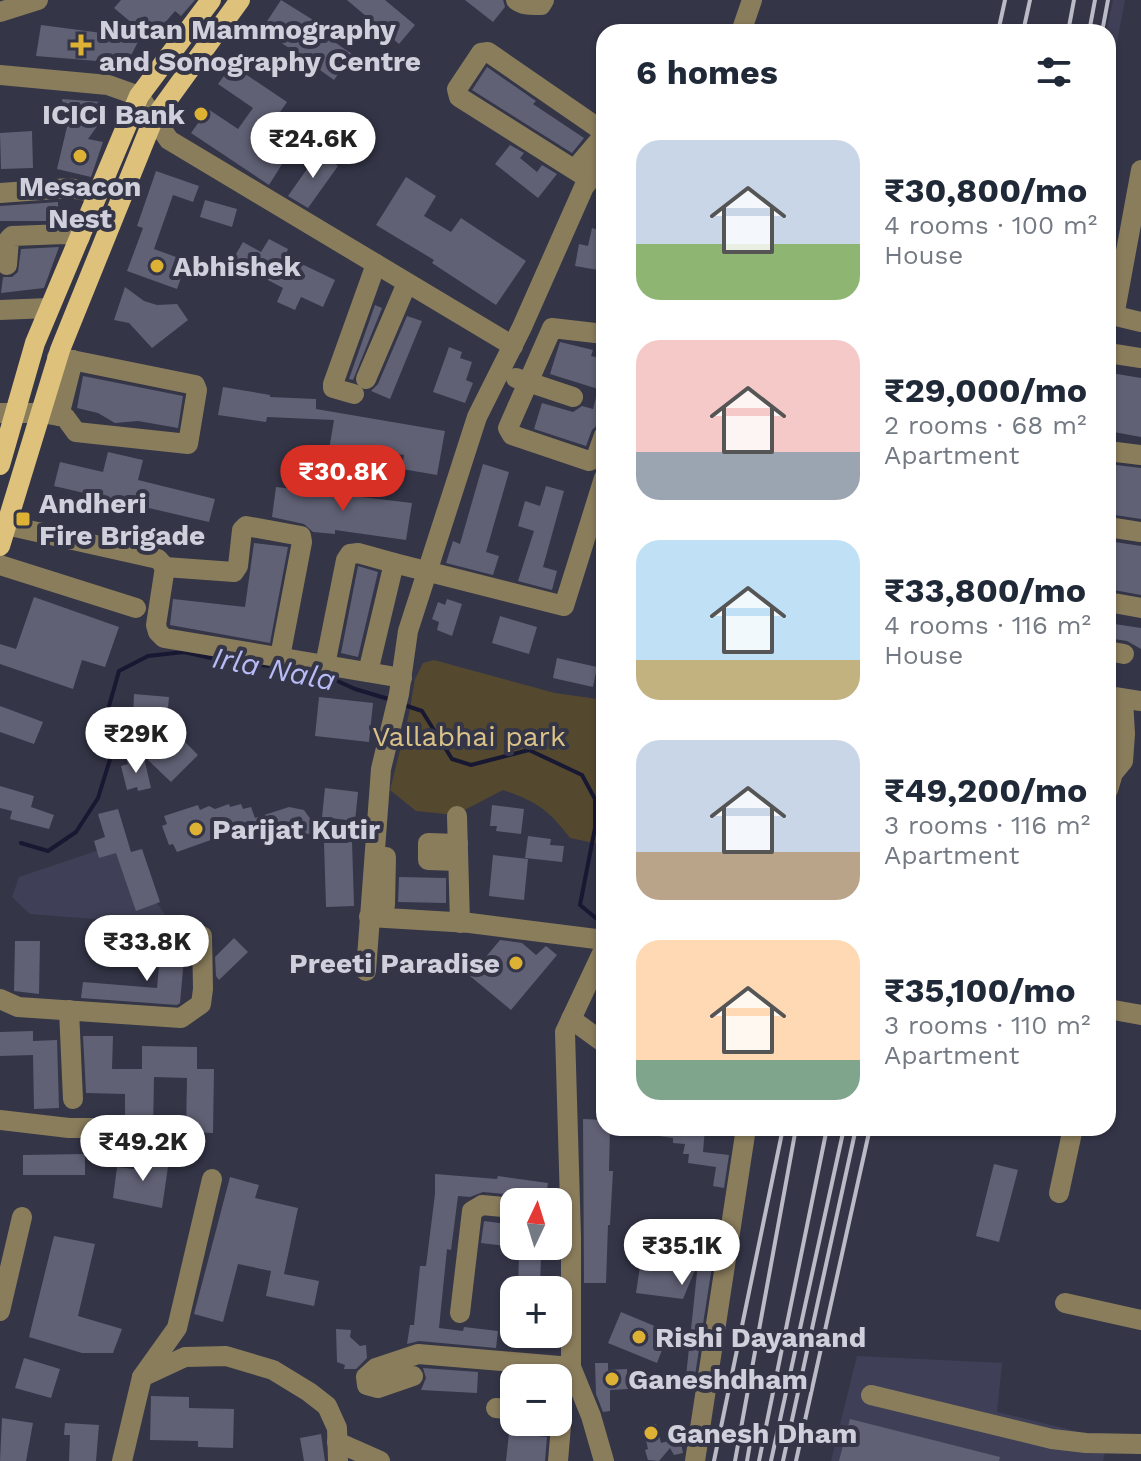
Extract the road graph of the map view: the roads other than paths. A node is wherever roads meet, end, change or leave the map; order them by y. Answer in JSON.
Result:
{"nodes":[{"id":1,"x":38,"y":0,"type":"edge"},
{"id":2,"x":211,"y":0,"type":"edge"},
{"id":3,"x":240,"y":0,"type":"edge"},
{"id":4,"x":516,"y":0,"type":"edge"},
{"id":5,"x":544,"y":0,"type":"edge"},
{"id":6,"x":752,"y":0,"type":"edge"},
{"id":7,"x":0,"y":12,"type":"edge"},
{"id":8,"x":744,"y":24,"type":"edge"},
{"id":9,"x":0,"y":75,"type":"edge"},
{"id":10,"x":139,"y":96,"type":"junction"},
{"id":11,"x":153,"y":120,"type":"junction"},
{"id":12,"x":596,"y":143,"type":"edge"},
{"id":13,"x":596,"y":154,"type":"edge"},
{"id":14,"x":1141,"y":170,"type":"edge"},
{"id":15,"x":582,"y":174,"type":"junction"},
{"id":16,"x":0,"y":193,"type":"edge"},
{"id":17,"x":98,"y":193,"type":"junction"},
{"id":18,"x":80,"y":237,"type":"junction"},
{"id":19,"x":376,"y":264,"type":"junction"},
{"id":20,"x":8,"y":265,"type":"edge"},
{"id":21,"x":407,"y":283,"type":"junction"},
{"id":22,"x":363,"y":299,"type":"junction"},
{"id":23,"x":1116,"y":306,"type":"edge"},
{"id":24,"x":49,"y":308,"type":"junction"},
{"id":25,"x":0,"y":310,"type":"edge"},
{"id":26,"x":395,"y":312,"type":"junction"},
{"id":27,"x":1116,"y":316,"type":"edge"},
{"id":28,"x":1141,"y":322,"type":"edge"},
{"id":29,"x":596,"y":333,"type":"edge"},
{"id":30,"x":547,"y":335,"type":"junction"},
{"id":31,"x":517,"y":337,"type":"junction"},
{"id":32,"x":1116,"y":354,"type":"edge"},
{"id":33,"x":65,"y":358,"type":"junction"},
{"id":34,"x":1141,"y":358,"type":"edge"},
{"id":35,"x":500,"y":372,"type":"junction"},
{"id":36,"x":527,"y":382,"type":"junction"},
{"id":37,"x":573,"y":397,"type":"dead end"},
{"id":38,"x":8,"y":413,"type":"edge"},
{"id":39,"x":50,"y":414,"type":"junction"},
{"id":40,"x":1116,"y":452,"type":"edge"},
{"id":41,"x":1141,"y":455,"type":"edge"},
{"id":42,"x":596,"y":458,"type":"edge"},
{"id":43,"x":0,"y":465,"type":"edge"},
{"id":44,"x":596,"y":504,"type":"edge"},
{"id":45,"x":6,"y":525,"type":"junction"},
{"id":46,"x":1116,"y":528,"type":"edge"},
{"id":47,"x":1141,"y":532,"type":"edge"},
{"id":48,"x":0,"y":546,"type":"edge"},
{"id":49,"x":394,"y":563,"type":"junction"},
{"id":50,"x":0,"y":565,"type":"edge"},
{"id":51,"x":165,"y":567,"type":"junction"},
{"id":52,"x":427,"y":572,"type":"junction"},
{"id":53,"x":1116,"y":603,"type":"edge"},
{"id":54,"x":136,"y":608,"type":"dead end"},
{"id":55,"x":1141,"y":608,"type":"edge"},
{"id":56,"x":280,"y":657,"type":"junction"},
{"id":57,"x":325,"y":665,"type":"junction"},
{"id":58,"x":368,"y":672,"type":"junction"},
{"id":59,"x":400,"y":686,"type":"junction"},
{"id":60,"x":1124,"y":699,"type":"edge"},
{"id":61,"x":1132,"y":761,"type":"edge"},
{"id":62,"x":457,"y":816,"type":"dead end"},
{"id":63,"x":378,"y":900,"type":"junction"},
{"id":64,"x":460,"y":923,"type":"junction"},
{"id":65,"x":202,"y":936,"type":"dead end"},
{"id":66,"x":596,"y":939,"type":"edge"},
{"id":67,"x":366,"y":971,"type":"dead end"},
{"id":68,"x":596,"y":984,"type":"edge"},
{"id":69,"x":0,"y":999,"type":"edge"},
{"id":70,"x":69,"y":1010,"type":"junction"},
{"id":71,"x":1116,"y":1010,"type":"edge"},
{"id":72,"x":1141,"y":1015,"type":"edge"},
{"id":73,"x":571,"y":1019,"type":"junction"},
{"id":74,"x":596,"y":1037,"type":"edge"},
{"id":75,"x":73,"y":1099,"type":"dead end"},
{"id":76,"x":0,"y":1120,"type":"edge"},
{"id":77,"x":117,"y":1128,"type":"dead end"},
{"id":78,"x":745,"y":1136,"type":"edge"},
{"id":79,"x":1071,"y":1136,"type":"edge"},
{"id":80,"x":212,"y":1179,"type":"dead end"},
{"id":81,"x":564,"y":1188,"type":"edge"},
{"id":82,"x":1059,"y":1193,"type":"dead end"},
{"id":83,"x":500,"y":1207,"type":"edge"},
{"id":84,"x":22,"y":1217,"type":"dead end"},
{"id":85,"x":566,"y":1260,"type":"edge"},
{"id":86,"x":1065,"y":1303,"type":"dead end"},
{"id":87,"x":0,"y":1311,"type":"edge"},
{"id":88,"x":460,"y":1313,"type":"dead end"},
{"id":89,"x":1141,"y":1320,"type":"edge"},
{"id":90,"x":536,"y":1364,"type":"edge"},
{"id":91,"x":571,"y":1364,"type":"edge"},
{"id":92,"x":572,"y":1369,"type":"edge"},
{"id":93,"x":413,"y":1376,"type":"dead end"},
{"id":94,"x":142,"y":1377,"type":"junction"},
{"id":95,"x":871,"y":1395,"type":"dead end"},
{"id":96,"x":572,"y":1415,"type":"edge"},
{"id":97,"x":591,"y":1416,"type":"junction"},
{"id":98,"x":559,"y":1436,"type":"edge"},
{"id":99,"x":1141,"y":1444,"type":"edge"},
{"id":100,"x":337,"y":1452,"type":"edge"},
{"id":101,"x":122,"y":1461,"type":"edge"},
{"id":102,"x":380,"y":1461,"type":"edge"},
{"id":103,"x":558,"y":1461,"type":"edge"},
{"id":104,"x":604,"y":1461,"type":"edge"},
{"id":105,"x":695,"y":1461,"type":"edge"}],
"edges":[{"from":1,"to":7,"type":"street"},
{"from":2,"to":10,"type":"main road"},
{"from":3,"to":11,"type":"main road"},
{"from":4,"to":5,"type":"street"},
{"from":6,"to":8,"type":"street"},
{"from":9,"to":10,"type":"street"},
{"from":10,"to":11,"type":"street"},
{"from":10,"to":17,"type":"main road"},
{"from":11,"to":19,"type":"street"},
{"from":11,"to":33,"type":"main road"},
{"from":12,"to":15,"type":"street"},
{"from":13,"to":15,"type":"street"},
{"from":14,"to":23,"type":"street"},
{"from":15,"to":31,"type":"street"},
{"from":16,"to":17,"type":"street"},
{"from":17,"to":18,"type":"main road"},
{"from":18,"to":20,"type":"street"},
{"from":18,"to":24,"type":"main road"},
{"from":19,"to":21,"type":"street"},
{"from":19,"to":22,"type":"street"},
{"from":21,"to":26,"type":"street"},
{"from":21,"to":31,"type":"street"},
{"from":22,"to":26,"type":"street"},
{"from":22,"to":26,"type":"street"},
{"from":24,"to":25,"type":"street"},
{"from":24,"to":38,"type":"main road"},
{"from":27,"to":28,"type":"street"},
{"from":29,"to":30,"type":"street"},
{"from":30,"to":31,"type":"street"},
{"from":30,"to":36,"type":"street"},
{"from":31,"to":35,"type":"street"},
{"from":32,"to":34,"type":"street"},
{"from":33,"to":39,"type":"main road"},
{"from":33,"to":39,"type":"street"},
{"from":35,"to":36,"type":"street"},
{"from":35,"to":52,"type":"street"},
{"from":36,"to":37,"type":"street"},
{"from":36,"to":42,"type":"street"},
{"from":38,"to":39,"type":"street"},
{"from":38,"to":43,"type":"main road"},
{"from":39,"to":45,"type":"main road"},
{"from":40,"to":41,"type":"street"},
{"from":44,"to":52,"type":"street"},
{"from":45,"to":48,"type":"main road"},
{"from":45,"to":51,"type":"street"},
{"from":46,"to":47,"type":"street"},
{"from":49,"to":52,"type":"street"},
{"from":49,"to":57,"type":"street"},
{"from":49,"to":58,"type":"street"},
{"from":50,"to":54,"type":"street"},
{"from":51,"to":56,"type":"street"},
{"from":51,"to":56,"type":"street"},
{"from":52,"to":59,"type":"street"},
{"from":53,"to":55,"type":"street"},
{"from":56,"to":57,"type":"street"},
{"from":57,"to":58,"type":"street"},
{"from":58,"to":59,"type":"street"},
{"from":59,"to":63,"type":"street"},
{"from":60,"to":61,"type":"street"},
{"from":62,"to":64,"type":"street"},
{"from":63,"to":64,"type":"street"},
{"from":63,"to":67,"type":"street"},
{"from":64,"to":66,"type":"street"},
{"from":65,"to":70,"type":"street"},
{"from":68,"to":73,"type":"street"},
{"from":69,"to":70,"type":"street"},
{"from":70,"to":75,"type":"street"},
{"from":71,"to":72,"type":"street"},
{"from":73,"to":74,"type":"street"},
{"from":73,"to":81,"type":"street"},
{"from":76,"to":77,"type":"street"},
{"from":78,"to":105,"type":"street"},
{"from":79,"to":82,"type":"street"},
{"from":80,"to":94,"type":"street"},
{"from":83,"to":88,"type":"street"},
{"from":84,"to":87,"type":"street"},
{"from":85,"to":91,"type":"street"},
{"from":86,"to":89,"type":"street"},
{"from":90,"to":93,"type":"street"},
{"from":92,"to":97,"type":"street"},
{"from":94,"to":100,"type":"street"},
{"from":94,"to":101,"type":"street"},
{"from":95,"to":99,"type":"street"},
{"from":96,"to":97,"type":"street"},
{"from":97,"to":104,"type":"street"},
{"from":98,"to":103,"type":"street"},
{"from":100,"to":102,"type":"street"}]}
